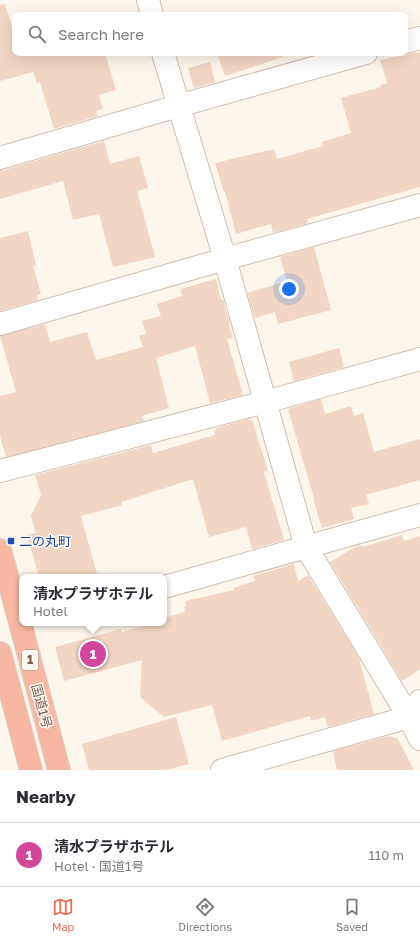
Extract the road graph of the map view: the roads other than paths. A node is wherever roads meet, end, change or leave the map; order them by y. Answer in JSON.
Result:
{"nodes":[{"id":1,"x":148,"y":0,"type":"edge"},
{"id":2,"x":151,"y":12,"type":"edge"},
{"id":3,"x":420,"y":38,"type":"edge"},
{"id":4,"x":408,"y":41,"type":"edge"},
{"id":5,"x":164,"y":56,"type":"edge"},
{"id":6,"x":355,"y":56,"type":"edge"},
{"id":7,"x":178,"y":106,"type":"junction"},
{"id":8,"x":0,"y":158,"type":"edge"},
{"id":9,"x":420,"y":205,"type":"edge"},
{"id":10,"x":225,"y":259,"type":"junction"},
{"id":11,"x":0,"y":324,"type":"edge"},
{"id":12,"x":420,"y":359,"type":"edge"},
{"id":13,"x":265,"y":402,"type":"junction"},
{"id":14,"x":0,"y":471,"type":"edge"},
{"id":15,"x":420,"y":515,"type":"edge"},
{"id":16,"x":306,"y":547,"type":"junction"},
{"id":17,"x":0,"y":550,"type":"edge"},
{"id":18,"x":167,"y":586,"type":"edge"},
{"id":19,"x":19,"y":603,"type":"edge"},
{"id":20,"x":27,"y":626,"type":"edge"},
{"id":21,"x":0,"y":652,"type":"edge"},
{"id":22,"x":415,"y":709,"type":"edge"},
{"id":23,"x":420,"y":739,"type":"edge"},
{"id":24,"x":31,"y":770,"type":"edge"},
{"id":25,"x":59,"y":770,"type":"edge"},
{"id":26,"x":222,"y":770,"type":"edge"}],
"edges":[{"from":1,"to":2,"type":"street"},
{"from":3,"to":4,"type":"street"},
{"from":5,"to":7,"type":"street"},
{"from":6,"to":7,"type":"street"},
{"from":7,"to":8,"type":"street"},
{"from":7,"to":10,"type":"street"},
{"from":9,"to":10,"type":"street"},
{"from":10,"to":11,"type":"street"},
{"from":10,"to":13,"type":"street"},
{"from":12,"to":13,"type":"street"},
{"from":13,"to":14,"type":"street"},
{"from":13,"to":16,"type":"street"},
{"from":15,"to":16,"type":"street"},
{"from":16,"to":18,"type":"street"},
{"from":16,"to":22,"type":"street"},
{"from":17,"to":19,"type":"highway","name":"国道1号","number":"1"},
{"from":20,"to":25,"type":"highway","name":"国道1号","number":"1"},
{"from":21,"to":24,"type":"highway","name":"国道1号","number":"1"},
{"from":22,"to":23,"type":"street"},
{"from":22,"to":26,"type":"street"}]}
